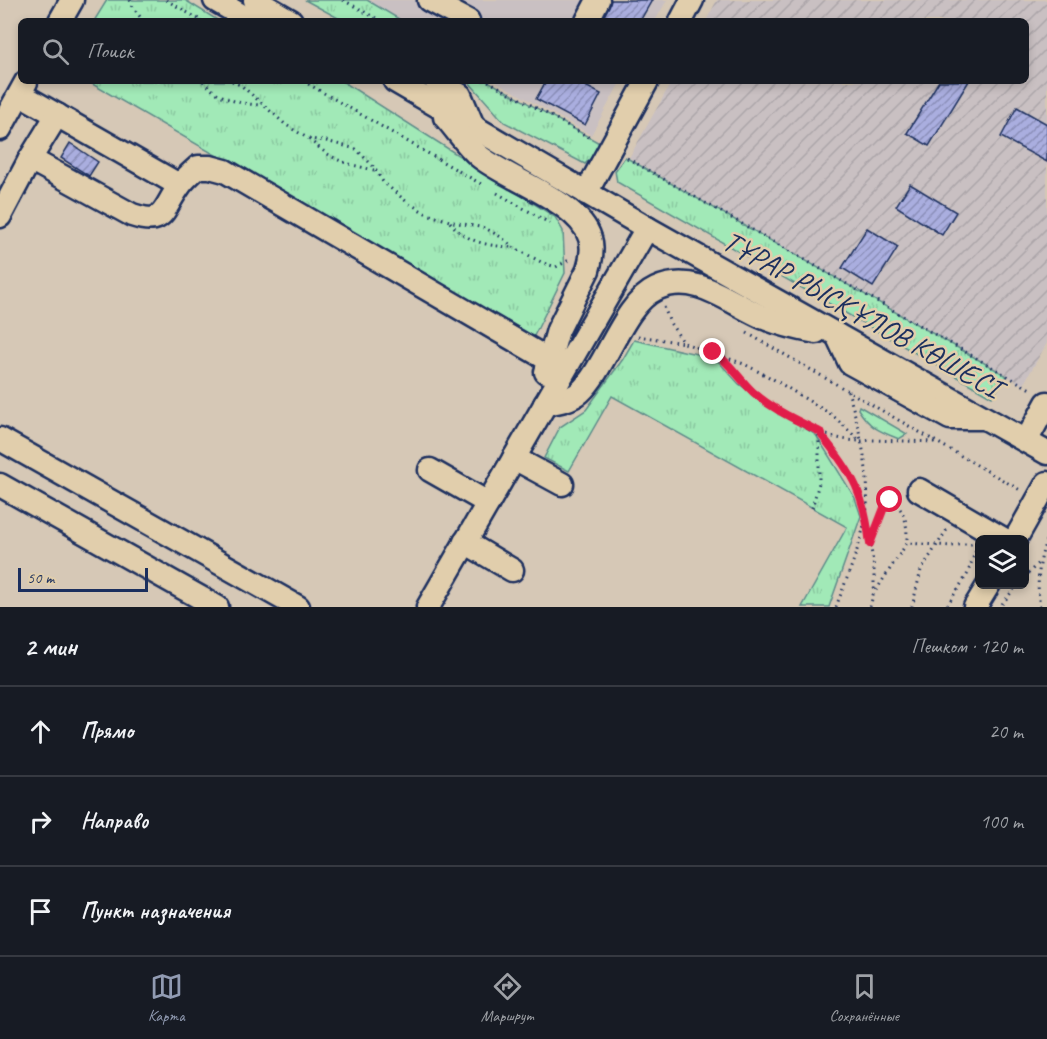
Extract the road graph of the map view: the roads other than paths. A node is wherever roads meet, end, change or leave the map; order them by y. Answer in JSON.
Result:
{"nodes":[{"id":1,"x":72,"y":0,"type":"edge"},
{"id":2,"x":216,"y":0,"type":"edge"},
{"id":3,"x":255,"y":0,"type":"edge"},
{"id":4,"x":429,"y":0,"type":"edge"},
{"id":5,"x":598,"y":0,"type":"edge"},
{"id":6,"x":692,"y":0,"type":"edge"},
{"id":7,"x":62,"y":18,"type":"edge"},
{"id":8,"x":246,"y":18,"type":"edge"},
{"id":9,"x":280,"y":18,"type":"edge"},
{"id":10,"x":462,"y":18,"type":"edge"},
{"id":11,"x":589,"y":18,"type":"edge"},
{"id":12,"x":683,"y":18,"type":"edge"},
{"id":13,"x":406,"y":84,"type":"edge"},
{"id":14,"x":645,"y":84,"type":"edge"},
{"id":15,"x":23,"y":88,"type":"edge"},
{"id":16,"x":434,"y":92,"type":"edge"},
{"id":17,"x":57,"y":115,"type":"junction"},
{"id":18,"x":0,"y":129,"type":"edge"},
{"id":19,"x":30,"y":159,"type":"junction"},
{"id":20,"x":179,"y":185,"type":"junction"},
{"id":21,"x":586,"y":192,"type":"junction"},
{"id":22,"x":0,"y":216,"type":"edge"},
{"id":23,"x":646,"y":228,"type":"junction"},
{"id":24,"x":837,"y":335,"type":"junction"},
{"id":25,"x":549,"y":360,"type":"junction"},
{"id":26,"x":1042,"y":398,"type":"edge"},
{"id":27,"x":545,"y":404,"type":"junction"},
{"id":28,"x":1039,"y":437,"type":"edge"},
{"id":29,"x":0,"y":439,"type":"edge"},
{"id":30,"x":1047,"y":453,"type":"edge"},
{"id":31,"x":514,"y":458,"type":"junction"},
{"id":32,"x":430,"y":470,"type":"dead end"},
{"id":33,"x":562,"y":484,"type":"dead end"},
{"id":34,"x":0,"y":485,"type":"edge"},
{"id":35,"x":919,"y":490,"type":"dead end"},
{"id":36,"x":1042,"y":492,"type":"edge"},
{"id":37,"x":488,"y":504,"type":"junction"},
{"id":38,"x":997,"y":535,"type":"edge"},
{"id":39,"x":1018,"y":535,"type":"edge"},
{"id":40,"x":465,"y":542,"type":"junction"},
{"id":41,"x":512,"y":570,"type":"dead end"},
{"id":42,"x":986,"y":589,"type":"edge"},
{"id":43,"x":217,"y":607,"type":"edge"},
{"id":44,"x":298,"y":607,"type":"edge"},
{"id":45,"x":428,"y":607,"type":"edge"},
{"id":46,"x":975,"y":607,"type":"edge"}],
"edges":[{"from":1,"to":7,"type":"street"},
{"from":2,"to":8,"type":"street"},
{"from":3,"to":9,"type":"street"},
{"from":4,"to":10,"type":"street"},
{"from":5,"to":11,"type":"street"},
{"from":6,"to":12,"type":"street"},
{"from":13,"to":16,"type":"street","name":"ТҰРАР РЫСҚҰЛОВ КӨШЕСІ"},
{"from":14,"to":21,"type":"street"},
{"from":15,"to":17,"type":"street"},
{"from":15,"to":18,"type":"street"},
{"from":16,"to":21,"type":"street","name":"ТҰРАР РЫСҚҰЛОВ КӨШЕСІ"},
{"from":16,"to":25,"type":"street"},
{"from":17,"to":19,"type":"street"},
{"from":17,"to":20,"type":"street"},
{"from":19,"to":20,"type":"street"},
{"from":19,"to":22,"type":"street"},
{"from":20,"to":25,"type":"street"},
{"from":21,"to":23,"type":"street","name":"ТҰРАР РЫСҚҰЛОВ КӨШЕСІ"},
{"from":23,"to":24,"type":"street","name":"ТҰРАР РЫСҚҰЛОВ КӨШЕСІ"},
{"from":23,"to":27,"type":"street"},
{"from":23,"to":28,"type":"street","name":"ТҰРАР РЫСҚҰЛОВ КӨШЕСІ"},
{"from":24,"to":27,"type":"street"},
{"from":24,"to":30,"type":"street","name":"ТҰРАР РЫСҚҰЛОВ КӨШЕСІ"},
{"from":25,"to":27,"type":"street"},
{"from":26,"to":28,"type":"street"},
{"from":27,"to":31,"type":"street"},
{"from":29,"to":44,"type":"street"},
{"from":31,"to":33,"type":"street"},
{"from":31,"to":37,"type":"street"},
{"from":32,"to":37,"type":"street"},
{"from":34,"to":43,"type":"street"},
{"from":35,"to":38,"type":"street"},
{"from":36,"to":39,"type":"street"},
{"from":37,"to":40,"type":"street"},
{"from":40,"to":41,"type":"street"},
{"from":40,"to":45,"type":"street"},
{"from":42,"to":46,"type":"street"}]}
